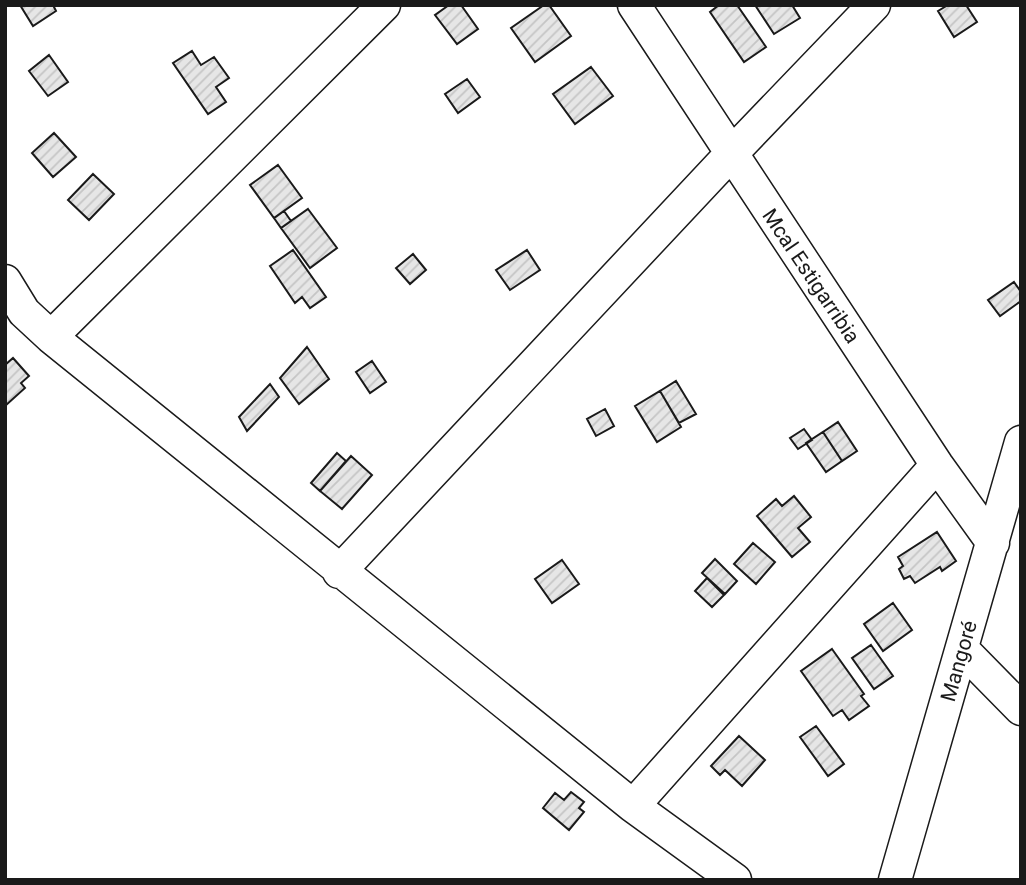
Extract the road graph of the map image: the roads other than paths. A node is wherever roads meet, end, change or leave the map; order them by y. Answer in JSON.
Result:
{"nodes":[{"id":1,"x":384,"y":5,"type":"edge"},
{"id":2,"x":634,"y":5,"type":"edge"},
{"id":3,"x":874,"y":5,"type":"edge"},
{"id":4,"x":731,"y":154,"type":"junction"},
{"id":5,"x":5,"y":281,"type":"edge"},
{"id":6,"x":51,"y":337,"type":"junction"},
{"id":7,"x":1018,"y":462,"type":"edge"},
{"id":8,"x":937,"y":465,"type":"junction"},
{"id":9,"x":993,"y":543,"type":"junction"},
{"id":10,"x":339,"y":572,"type":"junction"},
{"id":11,"x":962,"y":649,"type":"junction"},
{"id":12,"x":1021,"y":709,"type":"edge"},
{"id":13,"x":633,"y":806,"type":"junction"},
{"id":14,"x":735,"y":880,"type":"edge"},
{"id":15,"x":895,"y":880,"type":"edge"}],
"edges":[{"from":1,"to":6,"type":"street"},
{"from":2,"to":4,"type":"street","name":"Mcal Estigarribia"},
{"from":3,"to":4,"type":"street"},
{"from":4,"to":8,"type":"street","name":"Mcal Estigarribia"},
{"from":4,"to":10,"type":"street"},
{"from":5,"to":6,"type":"street"},
{"from":6,"to":10,"type":"street"},
{"from":7,"to":9,"type":"street","name":"Mangoré"},
{"from":8,"to":9,"type":"street","name":"Mcal Estigarribia"},
{"from":8,"to":13,"type":"street"},
{"from":9,"to":11,"type":"street","name":"Mangoré"},
{"from":10,"to":13,"type":"street"},
{"from":11,"to":12,"type":"street"},
{"from":11,"to":15,"type":"street","name":"Mangoré"},
{"from":13,"to":14,"type":"street"}]}
